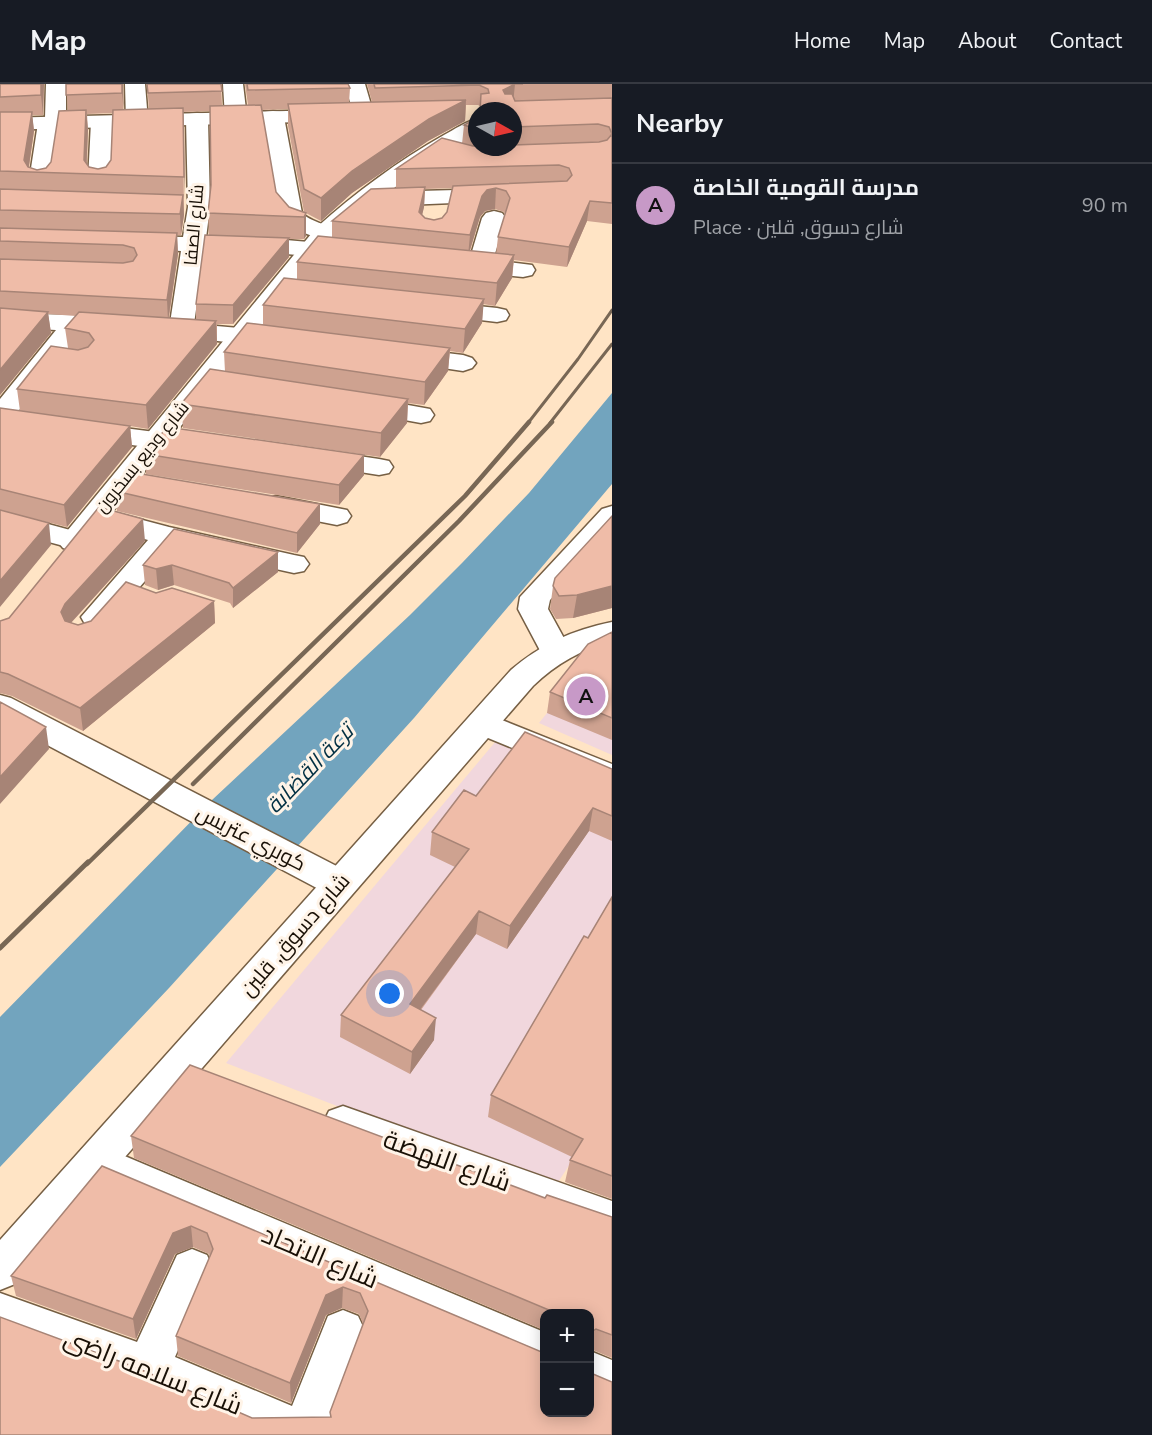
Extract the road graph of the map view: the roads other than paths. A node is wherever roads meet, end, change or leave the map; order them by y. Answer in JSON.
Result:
{"nodes":[{"id":1,"x":56,"y":84,"type":"edge"},
{"id":2,"x":135,"y":84,"type":"edge"},
{"id":3,"x":233,"y":84,"type":"edge"},
{"id":4,"x":356,"y":84,"type":"edge"},
{"id":5,"x":454,"y":113,"type":"edge"},
{"id":6,"x":468,"y":113,"type":"edge"},
{"id":7,"x":386,"y":114,"type":"edge"},
{"id":8,"x":363,"y":115,"type":"junction"},
{"id":9,"x":273,"y":117,"type":"junction"},
{"id":10,"x":236,"y":118,"type":"junction"},
{"id":11,"x":197,"y":119,"type":"junction"},
{"id":12,"x":137,"y":121,"type":"junction"},
{"id":13,"x":102,"y":122,"type":"junction"},
{"id":14,"x":52,"y":123,"type":"junction"},
{"id":15,"x":0,"y":124,"type":"edge"},
{"id":16,"x":468,"y":130,"type":"edge"},
{"id":17,"x":437,"y":148,"type":"junction"},
{"id":18,"x":463,"y":156,"type":"edge"},
{"id":19,"x":99,"y":180,"type":"edge"},
{"id":20,"x":41,"y":195,"type":"edge"},
{"id":21,"x":510,"y":195,"type":"edge"},
{"id":22,"x":361,"y":200,"type":"junction"},
{"id":23,"x":176,"y":206,"type":"edge"},
{"id":24,"x":199,"y":207,"type":"junction"},
{"id":25,"x":494,"y":218,"type":"dead end"},
{"id":26,"x":317,"y":241,"type":"junction"},
{"id":27,"x":194,"y":245,"type":"junction"},
{"id":28,"x":124,"y":250,"type":"edge"},
{"id":29,"x":366,"y":255,"type":"edge"},
{"id":30,"x":445,"y":262,"type":"edge"},
{"id":31,"x":479,"y":266,"type":"junction"},
{"id":32,"x":523,"y":270,"type":"dead end"},
{"id":33,"x":414,"y":306,"type":"edge"},
{"id":34,"x":497,"y":315,"type":"dead end"},
{"id":35,"x":0,"y":320,"type":"edge"},
{"id":36,"x":75,"y":323,"type":"junction"},
{"id":37,"x":181,"y":330,"type":"junction"},
{"id":38,"x":239,"y":335,"type":"junction"},
{"id":39,"x":298,"y":342,"type":"edge"},
{"id":40,"x":381,"y":353,"type":"edge"},
{"id":41,"x":463,"y":363,"type":"dead end"},
{"id":42,"x":343,"y":401,"type":"edge"},
{"id":43,"x":421,"y":415,"type":"dead end"},
{"id":44,"x":0,"y":418,"type":"edge"},
{"id":45,"x":166,"y":438,"type":"junction"},
{"id":46,"x":298,"y":455,"type":"edge"},
{"id":47,"x":379,"y":467,"type":"dead end"},
{"id":48,"x":123,"y":480,"type":"junction"},
{"id":49,"x":154,"y":485,"type":"edge"},
{"id":50,"x":250,"y":500,"type":"edge"},
{"id":51,"x":612,"y":515,"type":"edge"},
{"id":52,"x":94,"y":516,"type":"junction"},
{"id":53,"x":338,"y":516,"type":"dead end"},
{"id":54,"x":0,"y":520,"type":"edge"},
{"id":55,"x":168,"y":536,"type":"junction"},
{"id":56,"x":294,"y":564,"type":"dead end"},
{"id":57,"x":612,"y":632,"type":"edge"},
{"id":58,"x":81,"y":634,"type":"edge"},
{"id":59,"x":555,"y":651,"type":"junction"},
{"id":60,"x":0,"y":706,"type":"edge"},
{"id":61,"x":482,"y":723,"type":"junction"},
{"id":62,"x":612,"y":777,"type":"edge"},
{"id":63,"x":340,"y":884,"type":"junction"},
{"id":64,"x":314,"y":1112,"type":"edge"},
{"id":65,"x":96,"y":1162,"type":"junction"},
{"id":66,"x":612,"y":1220,"type":"edge"},
{"id":67,"x":192,"y":1269,"type":"dead end"},
{"id":68,"x":0,"y":1270,"type":"edge"},
{"id":69,"x":0,"y":1312,"type":"edge"},
{"id":70,"x":344,"y":1331,"type":"dead end"},
{"id":71,"x":540,"y":1351,"type":"edge"},
{"id":72,"x":148,"y":1368,"type":"junction"},
{"id":73,"x":594,"y":1374,"type":"edge"},
{"id":74,"x":612,"y":1382,"type":"edge"},
{"id":75,"x":305,"y":1435,"type":"edge"}],
"edges":[{"from":1,"to":14,"type":"street"},
{"from":2,"to":12,"type":"street"},
{"from":3,"to":10,"type":"street"},
{"from":4,"to":8,"type":"street"},
{"from":5,"to":6,"type":"street"},
{"from":7,"to":8,"type":"street"},
{"from":8,"to":9,"type":"street"},
{"from":9,"to":10,"type":"street"},
{"from":9,"to":26,"type":"street"},
{"from":10,"to":11,"type":"street"},
{"from":11,"to":12,"type":"street"},
{"from":11,"to":24,"type":"street","name":"شارع الصفا"},
{"from":12,"to":13,"type":"street"},
{"from":13,"to":14,"type":"street"},
{"from":13,"to":19,"type":"street"},
{"from":14,"to":15,"type":"street"},
{"from":14,"to":20,"type":"street"},
{"from":16,"to":17,"type":"street","name":"شارع وديع بسخرون"},
{"from":17,"to":18,"type":"street"},
{"from":17,"to":22,"type":"street","name":"شارع وديع بسخرون"},
{"from":21,"to":22,"type":"street"},
{"from":22,"to":26,"type":"street","name":"شارع وديع بسخرون"},
{"from":23,"to":24,"type":"street"},
{"from":24,"to":27,"type":"street","name":"شارع الصفا"},
{"from":25,"to":31,"type":"street"},
{"from":26,"to":27,"type":"street"},
{"from":26,"to":29,"type":"street"},
{"from":26,"to":38,"type":"street","name":"شارع وديع بسخرون"},
{"from":27,"to":28,"type":"street"},
{"from":27,"to":37,"type":"street","name":"شارع الصفا"},
{"from":30,"to":31,"type":"street"},
{"from":31,"to":32,"type":"street"},
{"from":33,"to":34,"type":"street"},
{"from":35,"to":36,"type":"street"},
{"from":36,"to":37,"type":"street"},
{"from":36,"to":44,"type":"street"},
{"from":37,"to":38,"type":"street"},
{"from":38,"to":39,"type":"street"},
{"from":38,"to":45,"type":"street","name":"شارع وديع بسخرون"},
{"from":40,"to":41,"type":"street"},
{"from":42,"to":43,"type":"street"},
{"from":44,"to":45,"type":"street"},
{"from":45,"to":48,"type":"street","name":"شارع وديع بسخرون"},
{"from":46,"to":47,"type":"street"},
{"from":48,"to":49,"type":"street"},
{"from":48,"to":52,"type":"street","name":"شارع وديع بسخرون"},
{"from":50,"to":53,"type":"street"},
{"from":51,"to":59,"type":"street"},
{"from":52,"to":54,"type":"street","name":"شارع وديع بسخرون"},
{"from":52,"to":55,"type":"street"},
{"from":55,"to":56,"type":"street"},
{"from":55,"to":58,"type":"street"},
{"from":57,"to":59,"type":"street","name":"شارع دسوق, قلين"},
{"from":59,"to":61,"type":"street","name":"شارع دسوق, قلين"},
{"from":60,"to":63,"type":"street","name":"كوبري عتريس"},
{"from":61,"to":62,"type":"street"},
{"from":61,"to":63,"type":"street","name":"شارع دسوق, قلين"},
{"from":63,"to":65,"type":"street","name":"شارع دسوق, قلين"},
{"from":64,"to":66,"type":"street","name":"شارع النهضة"},
{"from":65,"to":68,"type":"street","name":"شارع دسوق, قلين"},
{"from":65,"to":71,"type":"street","name":"شارع الاتحاد"},
{"from":67,"to":72,"type":"street"},
{"from":69,"to":72,"type":"street","name":"شارع سلامه راضى"},
{"from":70,"to":75,"type":"street"},
{"from":72,"to":75,"type":"street","name":"شارع سلامه راضى"},
{"from":73,"to":74,"type":"street"}]}
